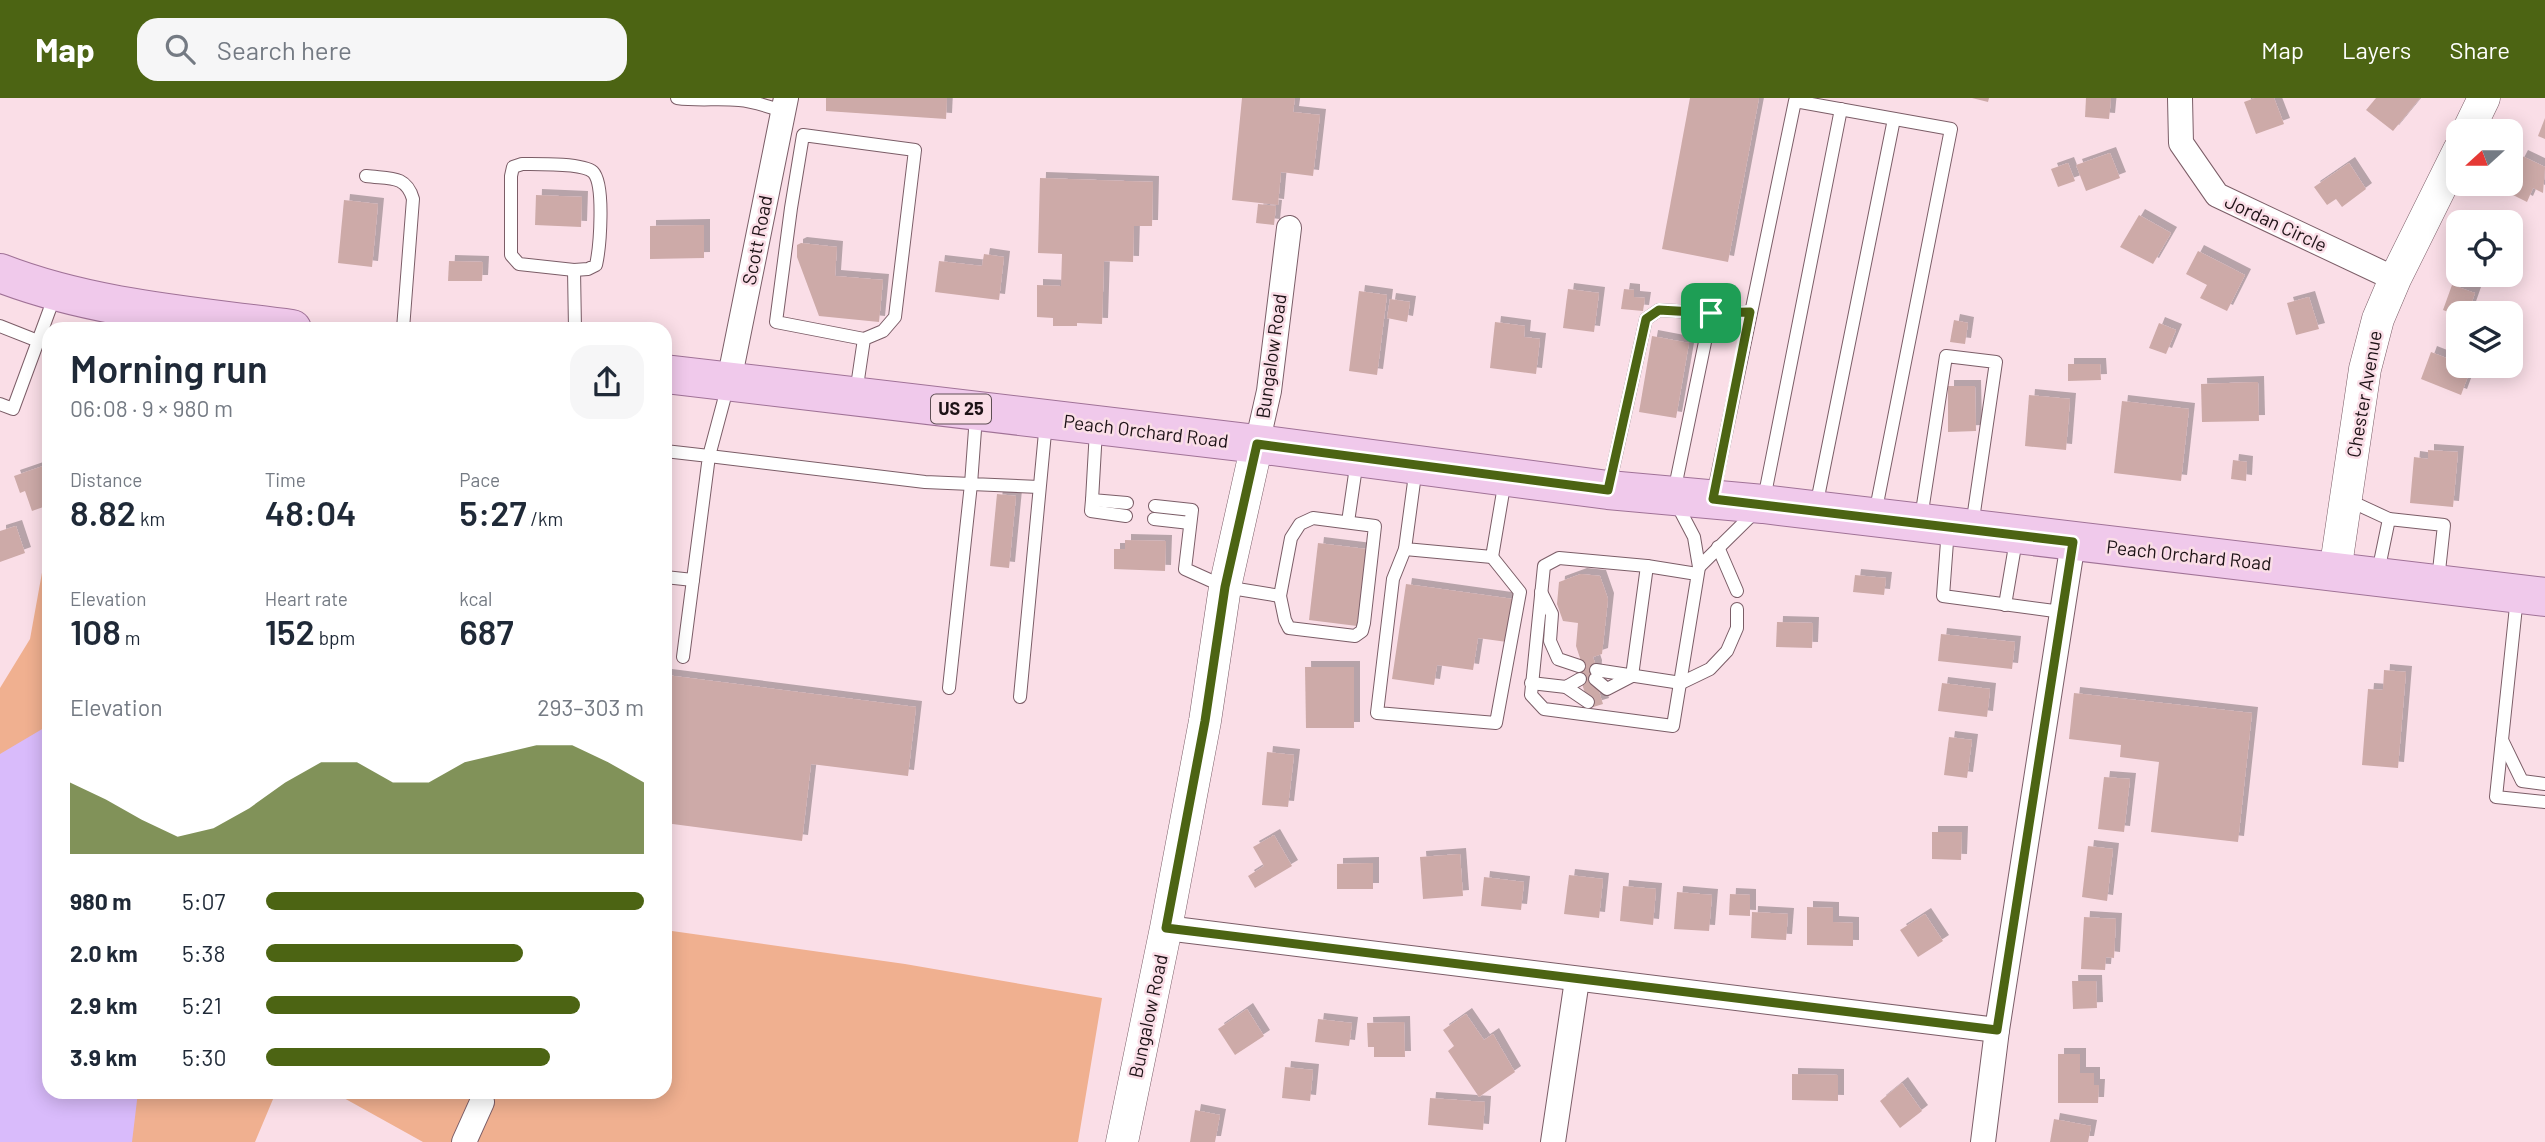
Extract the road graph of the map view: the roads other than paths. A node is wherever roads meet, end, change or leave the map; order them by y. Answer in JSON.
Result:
{"nodes":[{"id":1,"x":677,"y":98,"type":"edge"},
{"id":2,"x":2180,"y":98,"type":"edge"},
{"id":3,"x":2484,"y":98,"type":"edge"},
{"id":4,"x":741,"y":99,"type":"edge"},
{"id":5,"x":784,"y":105,"type":"edge"},
{"id":6,"x":1841,"y":109,"type":"junction"},
{"id":7,"x":1894,"y":118,"type":"junction"},
{"id":8,"x":2474,"y":119,"type":"edge"},
{"id":9,"x":366,"y":176,"type":"dead end"},
{"id":10,"x":2446,"y":176,"type":"edge"},
{"id":11,"x":764,"y":204,"type":"junction"},
{"id":12,"x":791,"y":208,"type":"junction"},
{"id":13,"x":1289,"y":228,"type":"dead end"},
{"id":14,"x":574,"y":270,"type":"junction"},
{"id":15,"x":0,"y":273,"type":"edge"},
{"id":16,"x":2395,"y":279,"type":"junction"},
{"id":17,"x":56,"y":292,"type":"junction"},
{"id":18,"x":1750,"y":312,"type":"junction"},
{"id":19,"x":1711,"y":313,"type":"junction"},
{"id":20,"x":45,"y":322,"type":"edge"},
{"id":21,"x":237,"y":322,"type":"edge"},
{"id":22,"x":404,"y":322,"type":"edge"},
{"id":23,"x":575,"y":322,"type":"edge"},
{"id":24,"x":0,"y":326,"type":"edge"},
{"id":25,"x":42,"y":330,"type":"edge"},
{"id":26,"x":864,"y":339,"type":"junction"},
{"id":27,"x":38,"y":341,"type":"junction"},
{"id":28,"x":672,"y":375,"type":"edge"},
{"id":29,"x":729,"y":382,"type":"junction"},
{"id":30,"x":856,"y":397,"type":"junction"},
{"id":31,"x":0,"y":404,"type":"edge"},
{"id":32,"x":976,"y":411,"type":"junction"},
{"id":33,"x":1046,"y":418,"type":"junction"},
{"id":34,"x":1096,"y":425,"type":"junction"},
{"id":35,"x":1257,"y":444,"type":"junction"},
{"id":36,"x":672,"y":452,"type":"edge"},
{"id":37,"x":709,"y":456,"type":"junction"},
{"id":38,"x":1357,"y":457,"type":"junction"},
{"id":39,"x":1416,"y":465,"type":"junction"},
{"id":40,"x":1506,"y":476,"type":"junction"},
{"id":41,"x":971,"y":484,"type":"junction"},
{"id":42,"x":1039,"y":487,"type":"junction"},
{"id":43,"x":1608,"y":490,"type":"junction"},
{"id":44,"x":1673,"y":497,"type":"junction"},
{"id":45,"x":1713,"y":499,"type":"junction"},
{"id":46,"x":2347,"y":499,"type":"junction"},
{"id":47,"x":1763,"y":505,"type":"junction"},
{"id":48,"x":1127,"y":509,"type":"dead end"},
{"id":49,"x":1816,"y":511,"type":"junction"},
{"id":50,"x":1155,"y":512,"type":"dead end"},
{"id":51,"x":1874,"y":518,"type":"junction"},
{"id":52,"x":2389,"y":519,"type":"junction"},
{"id":53,"x":1348,"y":522,"type":"junction"},
{"id":54,"x":1947,"y":526,"type":"junction"},
{"id":55,"x":2017,"y":536,"type":"junction"},
{"id":56,"x":2073,"y":542,"type":"junction"},
{"id":57,"x":1718,"y":547,"type":"junction"},
{"id":58,"x":1405,"y":549,"type":"junction"},
{"id":59,"x":1492,"y":558,"type":"junction"},
{"id":60,"x":1647,"y":566,"type":"junction"},
{"id":61,"x":1698,"y":570,"type":"junction"},
{"id":62,"x":2335,"y":572,"type":"junction"},
{"id":63,"x":2377,"y":577,"type":"junction"},
{"id":64,"x":672,"y":578,"type":"edge"},
{"id":65,"x":693,"y":580,"type":"junction"},
{"id":66,"x":2437,"y":584,"type":"junction"},
{"id":67,"x":1225,"y":587,"type":"junction"},
{"id":68,"x":1737,"y":590,"type":"dead end"},
{"id":69,"x":1541,"y":591,"type":"junction"},
{"id":70,"x":2531,"y":595,"type":"edge"},
{"id":71,"x":1280,"y":596,"type":"junction"},
{"id":72,"x":2005,"y":605,"type":"junction"},
{"id":73,"x":1737,"y":609,"type":"dead end"},
{"id":74,"x":2062,"y":612,"type":"junction"},
{"id":75,"x":683,"y":657,"type":"dead end"},
{"id":76,"x":1632,"y":676,"type":"junction"},
{"id":77,"x":1681,"y":682,"type":"junction"},
{"id":78,"x":1531,"y":683,"type":"junction"},
{"id":79,"x":949,"y":688,"type":"dead end"},
{"id":80,"x":1020,"y":697,"type":"dead end"},
{"id":81,"x":2502,"y":740,"type":"junction"},
{"id":82,"x":2545,"y":784,"type":"edge"},
{"id":83,"x":2545,"y":802,"type":"edge"},
{"id":84,"x":1166,"y":928,"type":"junction"},
{"id":85,"x":1577,"y":979,"type":"junction"},
{"id":86,"x":1997,"y":1030,"type":"junction"},
{"id":87,"x":482,"y":1102,"type":"dead end"},
{"id":88,"x":464,"y":1142,"type":"edge"},
{"id":89,"x":1122,"y":1142,"type":"edge"},
{"id":90,"x":1553,"y":1142,"type":"edge"},
{"id":91,"x":1983,"y":1142,"type":"edge"}],
"edges":[{"from":1,"to":4,"type":"lane"},
{"from":2,"to":16,"type":"street","name":"Jordan Circle"},
{"from":3,"to":8,"type":"street"},
{"from":4,"to":5,"type":"lane"},
{"from":5,"to":11,"type":"street","name":"Scott Road"},
{"from":6,"to":7,"type":"lane"},
{"from":6,"to":18,"type":"lane"},
{"from":6,"to":47,"type":"lane"},
{"from":7,"to":49,"type":"lane"},
{"from":7,"to":51,"type":"lane"},
{"from":9,"to":22,"type":"lane"},
{"from":10,"to":16,"type":"street","name":"Chester Avenue"},
{"from":11,"to":12,"type":"lane"},
{"from":11,"to":29,"type":"street","name":"Scott Road"},
{"from":12,"to":26,"type":"lane"},
{"from":12,"to":26,"type":"lane"},
{"from":13,"to":35,"type":"street","name":"Bungalow Road"},
{"from":14,"to":14,"type":"lane"},
{"from":14,"to":23,"type":"lane"},
{"from":15,"to":17,"type":"main road"},
{"from":16,"to":46,"type":"street","name":"Chester Avenue"},
{"from":17,"to":20,"type":"lane"},
{"from":17,"to":21,"type":"main road"},
{"from":18,"to":19,"type":"lane"},
{"from":18,"to":45,"type":"lane"},
{"from":19,"to":43,"type":"lane"},
{"from":19,"to":44,"type":"lane"},
{"from":24,"to":27,"type":"lane"},
{"from":25,"to":27,"type":"lane"},
{"from":26,"to":30,"type":"lane"},
{"from":27,"to":31,"type":"lane"},
{"from":28,"to":29,"type":"main road","name":"Peach Orchard Road","number":"US 25"},
{"from":29,"to":30,"type":"main road","name":"Peach Orchard Road","number":"US 25"},
{"from":29,"to":37,"type":"lane"},
{"from":30,"to":32,"type":"main road","name":"Peach Orchard Road","number":"US 25"},
{"from":32,"to":33,"type":"main road","name":"Peach Orchard Road","number":"US 25"},
{"from":32,"to":41,"type":"lane"},
{"from":33,"to":34,"type":"main road","name":"Peach Orchard Road","number":"US 25"},
{"from":33,"to":42,"type":"lane"},
{"from":34,"to":35,"type":"main road","name":"Peach Orchard Road","number":"US 25"},
{"from":34,"to":48,"type":"lane"},
{"from":35,"to":38,"type":"main road","name":"Peach Orchard Road","number":"US 25"},
{"from":35,"to":67,"type":"street","name":"Bungalow Road"},
{"from":36,"to":37,"type":"lane"},
{"from":37,"to":41,"type":"lane"},
{"from":37,"to":65,"type":"lane"},
{"from":38,"to":39,"type":"main road","name":"Peach Orchard Road","number":"US 25"},
{"from":38,"to":53,"type":"lane"},
{"from":39,"to":40,"type":"main road","name":"Peach Orchard Road","number":"US 25"},
{"from":39,"to":58,"type":"lane"},
{"from":40,"to":43,"type":"main road","name":"Peach Orchard Road","number":"US 25"},
{"from":40,"to":59,"type":"lane"},
{"from":41,"to":42,"type":"lane"},
{"from":41,"to":79,"type":"lane"},
{"from":42,"to":80,"type":"lane"},
{"from":43,"to":44,"type":"main road","name":"Peach Orchard Road","number":"US 25"},
{"from":44,"to":45,"type":"main road","name":"Peach Orchard Road","number":"US 25"},
{"from":44,"to":61,"type":"lane"},
{"from":45,"to":47,"type":"main road","name":"Peach Orchard Road","number":"US 25"},
{"from":46,"to":52,"type":"lane"},
{"from":46,"to":62,"type":"street","name":"Chester Avenue"},
{"from":47,"to":49,"type":"main road","name":"Peach Orchard Road","number":"US 25"},
{"from":47,"to":57,"type":"lane"},
{"from":49,"to":51,"type":"main road","name":"Peach Orchard Road","number":"US 25"},
{"from":50,"to":67,"type":"lane"},
{"from":51,"to":54,"type":"main road","name":"Peach Orchard Road","number":"US 25"},
{"from":52,"to":63,"type":"lane"},
{"from":52,"to":66,"type":"lane"},
{"from":53,"to":71,"type":"lane"},
{"from":53,"to":71,"type":"lane"},
{"from":54,"to":54,"type":"lane"},
{"from":54,"to":55,"type":"main road","name":"Peach Orchard Road","number":"US 25"},
{"from":54,"to":72,"type":"lane"},
{"from":55,"to":56,"type":"main road","name":"Peach Orchard Road","number":"US 25"},
{"from":55,"to":72,"type":"lane"},
{"from":56,"to":62,"type":"main road","name":"Peach Orchard Road","number":"US 25"},
{"from":56,"to":74,"type":"street"},
{"from":57,"to":61,"type":"lane"},
{"from":57,"to":68,"type":"lane"},
{"from":58,"to":59,"type":"lane"},
{"from":58,"to":59,"type":"lane"},
{"from":60,"to":61,"type":"lane"},
{"from":60,"to":69,"type":"lane"},
{"from":60,"to":76,"type":"lane"},
{"from":61,"to":77,"type":"lane"},
{"from":62,"to":63,"type":"main road","name":"Peach Orchard Road","number":"US 25"},
{"from":63,"to":66,"type":"main road","name":"Peach Orchard Road","number":"US 25"},
{"from":64,"to":65,"type":"lane"},
{"from":65,"to":75,"type":"lane"},
{"from":66,"to":70,"type":"main road","name":"Peach Orchard Road","number":"US 25"},
{"from":67,"to":71,"type":"lane"},
{"from":67,"to":84,"type":"street","name":"Bungalow Road"},
{"from":69,"to":78,"type":"lane"},
{"from":69,"to":78,"type":"lane"},
{"from":70,"to":81,"type":"lane"},
{"from":72,"to":74,"type":"lane"},
{"from":73,"to":77,"type":"lane"},
{"from":74,"to":86,"type":"street"},
{"from":76,"to":76,"type":"lane"},
{"from":76,"to":77,"type":"lane"},
{"from":77,"to":78,"type":"lane"},
{"from":81,"to":82,"type":"lane"},
{"from":81,"to":83,"type":"lane"},
{"from":84,"to":85,"type":"street"},
{"from":84,"to":89,"type":"street","name":"Bungalow Road"},
{"from":85,"to":86,"type":"street"},
{"from":85,"to":90,"type":"street"},
{"from":86,"to":91,"type":"street"},
{"from":87,"to":88,"type":"street"}]}
